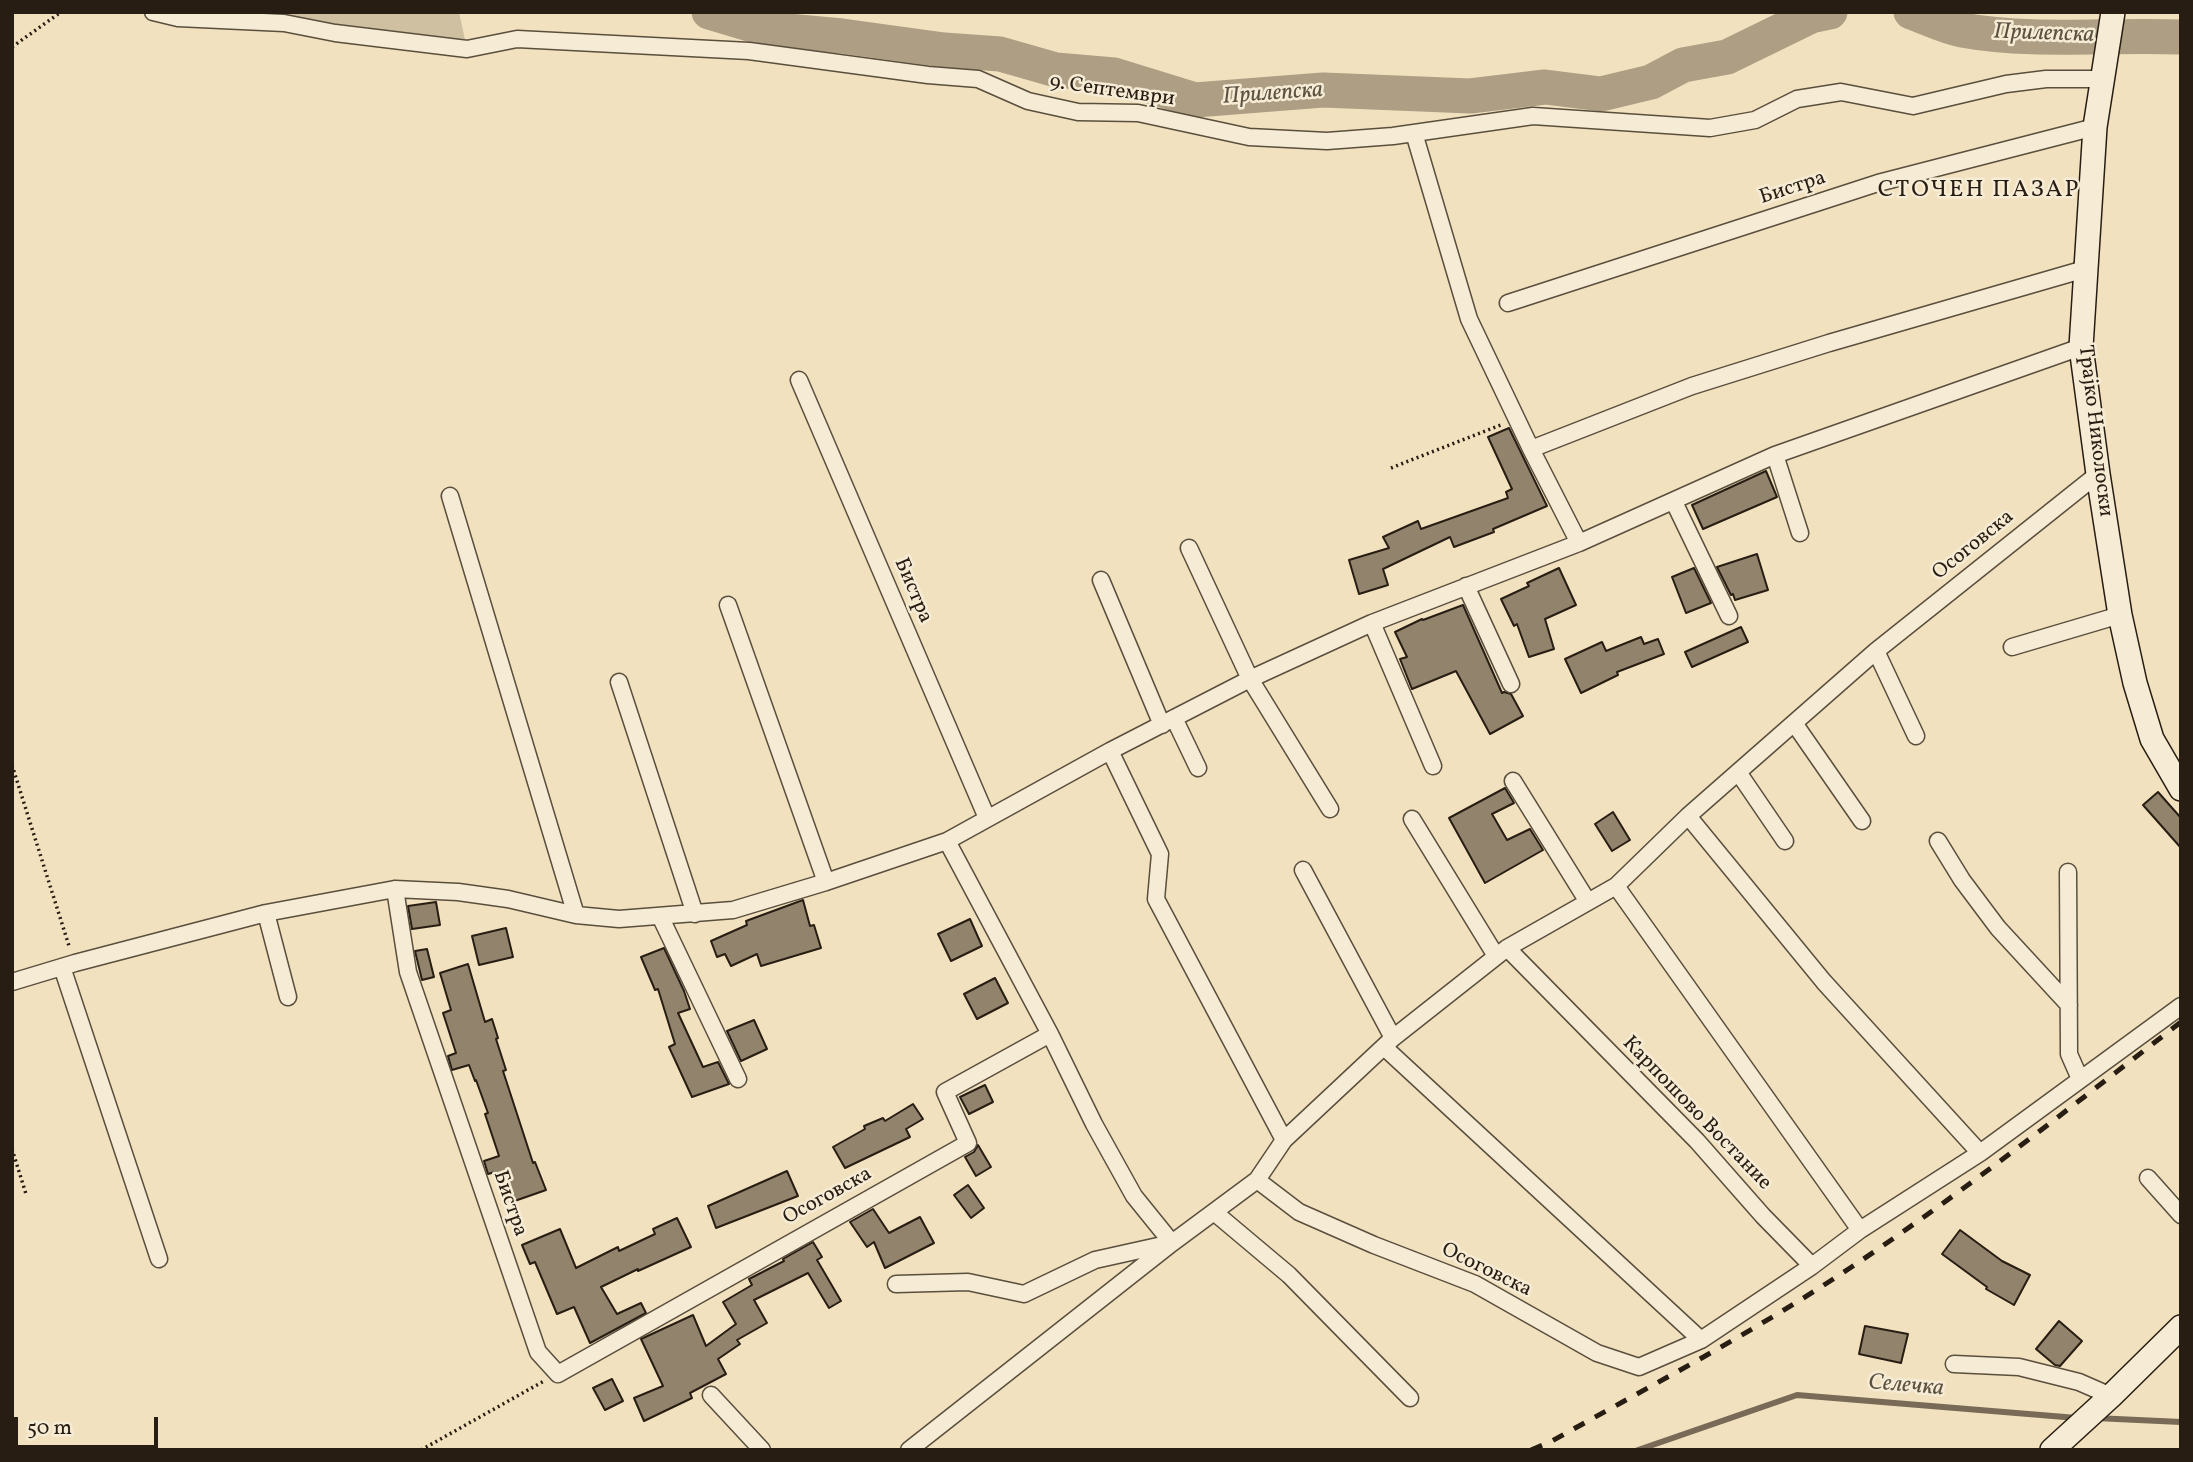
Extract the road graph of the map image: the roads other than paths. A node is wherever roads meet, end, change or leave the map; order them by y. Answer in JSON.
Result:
{"nodes":[{"id":1,"x":153,"y":12,"type":"edge"},
{"id":2,"x":2113,"y":12,"type":"edge"},
{"id":3,"x":2104,"y":79,"type":"junction"},
{"id":4,"x":2095,"y":127,"type":"junction"},
{"id":5,"x":1414,"y":133,"type":"junction"},
{"id":6,"x":2085,"y":269,"type":"junction"},
{"id":7,"x":1508,"y":303,"type":"dead end"},
{"id":8,"x":2081,"y":346,"type":"junction"},
{"id":9,"x":799,"y":380,"type":"dead end"},
{"id":10,"x":1531,"y":449,"type":"junction"},
{"id":11,"x":1775,"y":455,"type":"junction"},
{"id":12,"x":2098,"y":474,"type":"junction"},
{"id":13,"x":450,"y":496,"type":"dead end"},
{"id":14,"x":1674,"y":502,"type":"junction"},
{"id":15,"x":1800,"y":533,"type":"dead end"},
{"id":16,"x":1580,"y":543,"type":"junction"},
{"id":17,"x":1189,"y":548,"type":"dead end"},
{"id":18,"x":1101,"y":580,"type":"dead end"},
{"id":19,"x":1466,"y":586,"type":"junction"},
{"id":20,"x":728,"y":605,"type":"dead end"},
{"id":21,"x":2120,"y":615,"type":"junction"},
{"id":22,"x":1729,"y":616,"type":"dead end"},
{"id":23,"x":1372,"y":623,"type":"junction"},
{"id":24,"x":2012,"y":647,"type":"dead end"},
{"id":25,"x":1876,"y":651,"type":"junction"},
{"id":26,"x":1250,"y":679,"type":"junction"},
{"id":27,"x":619,"y":682,"type":"dead end"},
{"id":28,"x":1511,"y":684,"type":"dead end"},
{"id":29,"x":1168,"y":722,"type":"junction"},
{"id":30,"x":1794,"y":723,"type":"junction"},
{"id":31,"x":1916,"y":736,"type":"dead end"},
{"id":32,"x":1110,"y":751,"type":"junction"},
{"id":33,"x":1433,"y":766,"type":"dead end"},
{"id":34,"x":1198,"y":768,"type":"dead end"},
{"id":35,"x":1738,"y":772,"type":"junction"},
{"id":36,"x":1513,"y":781,"type":"dead end"},
{"id":37,"x":2181,"y":789,"type":"edge"},
{"id":38,"x":1330,"y":809,"type":"dead end"},
{"id":39,"x":1688,"y":816,"type":"junction"},
{"id":40,"x":987,"y":818,"type":"junction"},
{"id":41,"x":1412,"y":819,"type":"dead end"},
{"id":42,"x":1861,"y":821,"type":"dead end"},
{"id":43,"x":947,"y":841,"type":"junction"},
{"id":44,"x":1785,"y":841,"type":"dead end"},
{"id":45,"x":1938,"y":841,"type":"dead end"},
{"id":46,"x":1303,"y":870,"type":"dead end"},
{"id":47,"x":2068,"y":872,"type":"dead end"},
{"id":48,"x":826,"y":882,"type":"junction"},
{"id":49,"x":1616,"y":887,"type":"junction"},
{"id":50,"x":395,"y":889,"type":"junction"},
{"id":51,"x":1588,"y":902,"type":"junction"},
{"id":52,"x":266,"y":913,"type":"junction"},
{"id":53,"x":695,"y":914,"type":"junction"},
{"id":54,"x":576,"y":915,"type":"junction"},
{"id":55,"x":660,"y":916,"type":"junction"},
{"id":56,"x":1502,"y":952,"type":"junction"},
{"id":57,"x":68,"y":965,"type":"junction"},
{"id":58,"x":12,"y":982,"type":"edge"},
{"id":59,"x":288,"y":997,"type":"dead end"},
{"id":60,"x":2069,"y":1005,"type":"junction"},
{"id":61,"x":2181,"y":1006,"type":"edge"},
{"id":62,"x":1049,"y":1034,"type":"junction"},
{"id":63,"x":1388,"y":1042,"type":"junction"},
{"id":64,"x":738,"y":1079,"type":"dead end"},
{"id":65,"x":2080,"y":1079,"type":"junction"},
{"id":66,"x":1284,"y":1140,"type":"junction"},
{"id":67,"x":1980,"y":1153,"type":"junction"},
{"id":68,"x":2148,"y":1178,"type":"dead end"},
{"id":69,"x":1257,"y":1180,"type":"junction"},
{"id":70,"x":1214,"y":1212,"type":"junction"},
{"id":71,"x":2181,"y":1215,"type":"edge"},
{"id":72,"x":1860,"y":1230,"type":"junction"},
{"id":73,"x":1172,"y":1243,"type":"junction"},
{"id":74,"x":159,"y":1259,"type":"dead end"},
{"id":75,"x":1812,"y":1266,"type":"junction"},
{"id":76,"x":896,"y":1284,"type":"dead end"},
{"id":77,"x":2181,"y":1327,"type":"edge"},
{"id":78,"x":1701,"y":1340,"type":"junction"},
{"id":79,"x":1954,"y":1364,"type":"dead end"},
{"id":80,"x":558,"y":1374,"type":"joint"},
{"id":81,"x":711,"y":1395,"type":"dead end"},
{"id":82,"x":2111,"y":1396,"type":"junction"},
{"id":83,"x":1410,"y":1398,"type":"dead end"},
{"id":84,"x":762,"y":1450,"type":"edge"},
{"id":85,"x":909,"y":1450,"type":"edge"},
{"id":86,"x":2052,"y":1450,"type":"edge"}],
"edges":[{"from":1,"to":5,"type":"street","name":"9. Септември"},
{"from":2,"to":3,"type":"main road","name":"Трајко Николоски"},
{"from":3,"to":4,"type":"main road","name":"Трајко Николоски"},
{"from":3,"to":5,"type":"street","name":"9. Септември"},
{"from":4,"to":6,"type":"main road","name":"Трајко Николоски"},
{"from":4,"to":7,"type":"street","name":"Бистра"},
{"from":5,"to":10,"type":"street"},
{"from":6,"to":8,"type":"main road","name":"Трајко Николоски"},
{"from":6,"to":10,"type":"street"},
{"from":8,"to":11,"type":"street"},
{"from":8,"to":12,"type":"main road","name":"Трајко Николоски"},
{"from":9,"to":40,"type":"street","name":"Бистра"},
{"from":10,"to":16,"type":"street"},
{"from":11,"to":14,"type":"street"},
{"from":11,"to":15,"type":"street"},
{"from":12,"to":21,"type":"main road","name":"Трајко Николоски"},
{"from":12,"to":25,"type":"street","name":"Осоговска"},
{"from":13,"to":54,"type":"street"},
{"from":14,"to":16,"type":"street"},
{"from":14,"to":22,"type":"street"},
{"from":16,"to":19,"type":"street"},
{"from":17,"to":26,"type":"street"},
{"from":18,"to":29,"type":"street"},
{"from":19,"to":23,"type":"street"},
{"from":19,"to":28,"type":"street"},
{"from":20,"to":48,"type":"street"},
{"from":21,"to":24,"type":"street"},
{"from":21,"to":37,"type":"main road","name":"Трајко Николоски"},
{"from":23,"to":26,"type":"street"},
{"from":23,"to":33,"type":"street"},
{"from":25,"to":30,"type":"street","name":"Осоговска"},
{"from":25,"to":31,"type":"street"},
{"from":26,"to":29,"type":"street"},
{"from":26,"to":38,"type":"street"},
{"from":27,"to":53,"type":"street"},
{"from":29,"to":32,"type":"street"},
{"from":29,"to":34,"type":"street"},
{"from":30,"to":35,"type":"street","name":"Осоговска"},
{"from":30,"to":42,"type":"street"},
{"from":32,"to":40,"type":"street"},
{"from":32,"to":66,"type":"street"},
{"from":35,"to":39,"type":"street","name":"Осоговска"},
{"from":35,"to":44,"type":"street"},
{"from":36,"to":51,"type":"street"},
{"from":39,"to":49,"type":"street","name":"Осоговска"},
{"from":39,"to":67,"type":"street"},
{"from":40,"to":43,"type":"street"},
{"from":41,"to":56,"type":"street"},
{"from":43,"to":48,"type":"street"},
{"from":43,"to":62,"type":"street"},
{"from":45,"to":60,"type":"street"},
{"from":46,"to":63,"type":"street"},
{"from":47,"to":60,"type":"street"},
{"from":48,"to":53,"type":"street"},
{"from":49,"to":51,"type":"street","name":"Осоговска"},
{"from":49,"to":72,"type":"street"},
{"from":50,"to":52,"type":"street"},
{"from":50,"to":54,"type":"street"},
{"from":50,"to":80,"type":"street","name":"Бистра"},
{"from":51,"to":56,"type":"street","name":"Осоговска"},
{"from":52,"to":57,"type":"street"},
{"from":52,"to":59,"type":"street"},
{"from":53,"to":55,"type":"street"},
{"from":54,"to":55,"type":"street"},
{"from":55,"to":64,"type":"street"},
{"from":56,"to":63,"type":"street","name":"Осоговска"},
{"from":56,"to":75,"type":"street","name":"Карпошово Востание"},
{"from":57,"to":58,"type":"street"},
{"from":57,"to":74,"type":"street"},
{"from":60,"to":65,"type":"street"},
{"from":61,"to":65,"type":"street"},
{"from":62,"to":73,"type":"street"},
{"from":62,"to":80,"type":"street","name":"Осоговска"},
{"from":63,"to":66,"type":"street","name":"Осоговска"},
{"from":63,"to":78,"type":"street"},
{"from":65,"to":67,"type":"street"},
{"from":66,"to":69,"type":"street","name":"Осоговска"},
{"from":67,"to":72,"type":"street"},
{"from":68,"to":71,"type":"street"},
{"from":69,"to":70,"type":"street","name":"Осоговска"},
{"from":69,"to":78,"type":"street","name":"Осоговска"},
{"from":70,"to":73,"type":"street","name":"Осоговска"},
{"from":70,"to":83,"type":"street"},
{"from":72,"to":75,"type":"street"},
{"from":73,"to":76,"type":"street","name":"Осоговска"},
{"from":73,"to":85,"type":"street","name":"Осоговска"},
{"from":75,"to":78,"type":"street","name":"Осоговска"},
{"from":77,"to":82,"type":"main road"},
{"from":79,"to":82,"type":"street"},
{"from":81,"to":84,"type":"street"},
{"from":82,"to":86,"type":"main road"}]}
